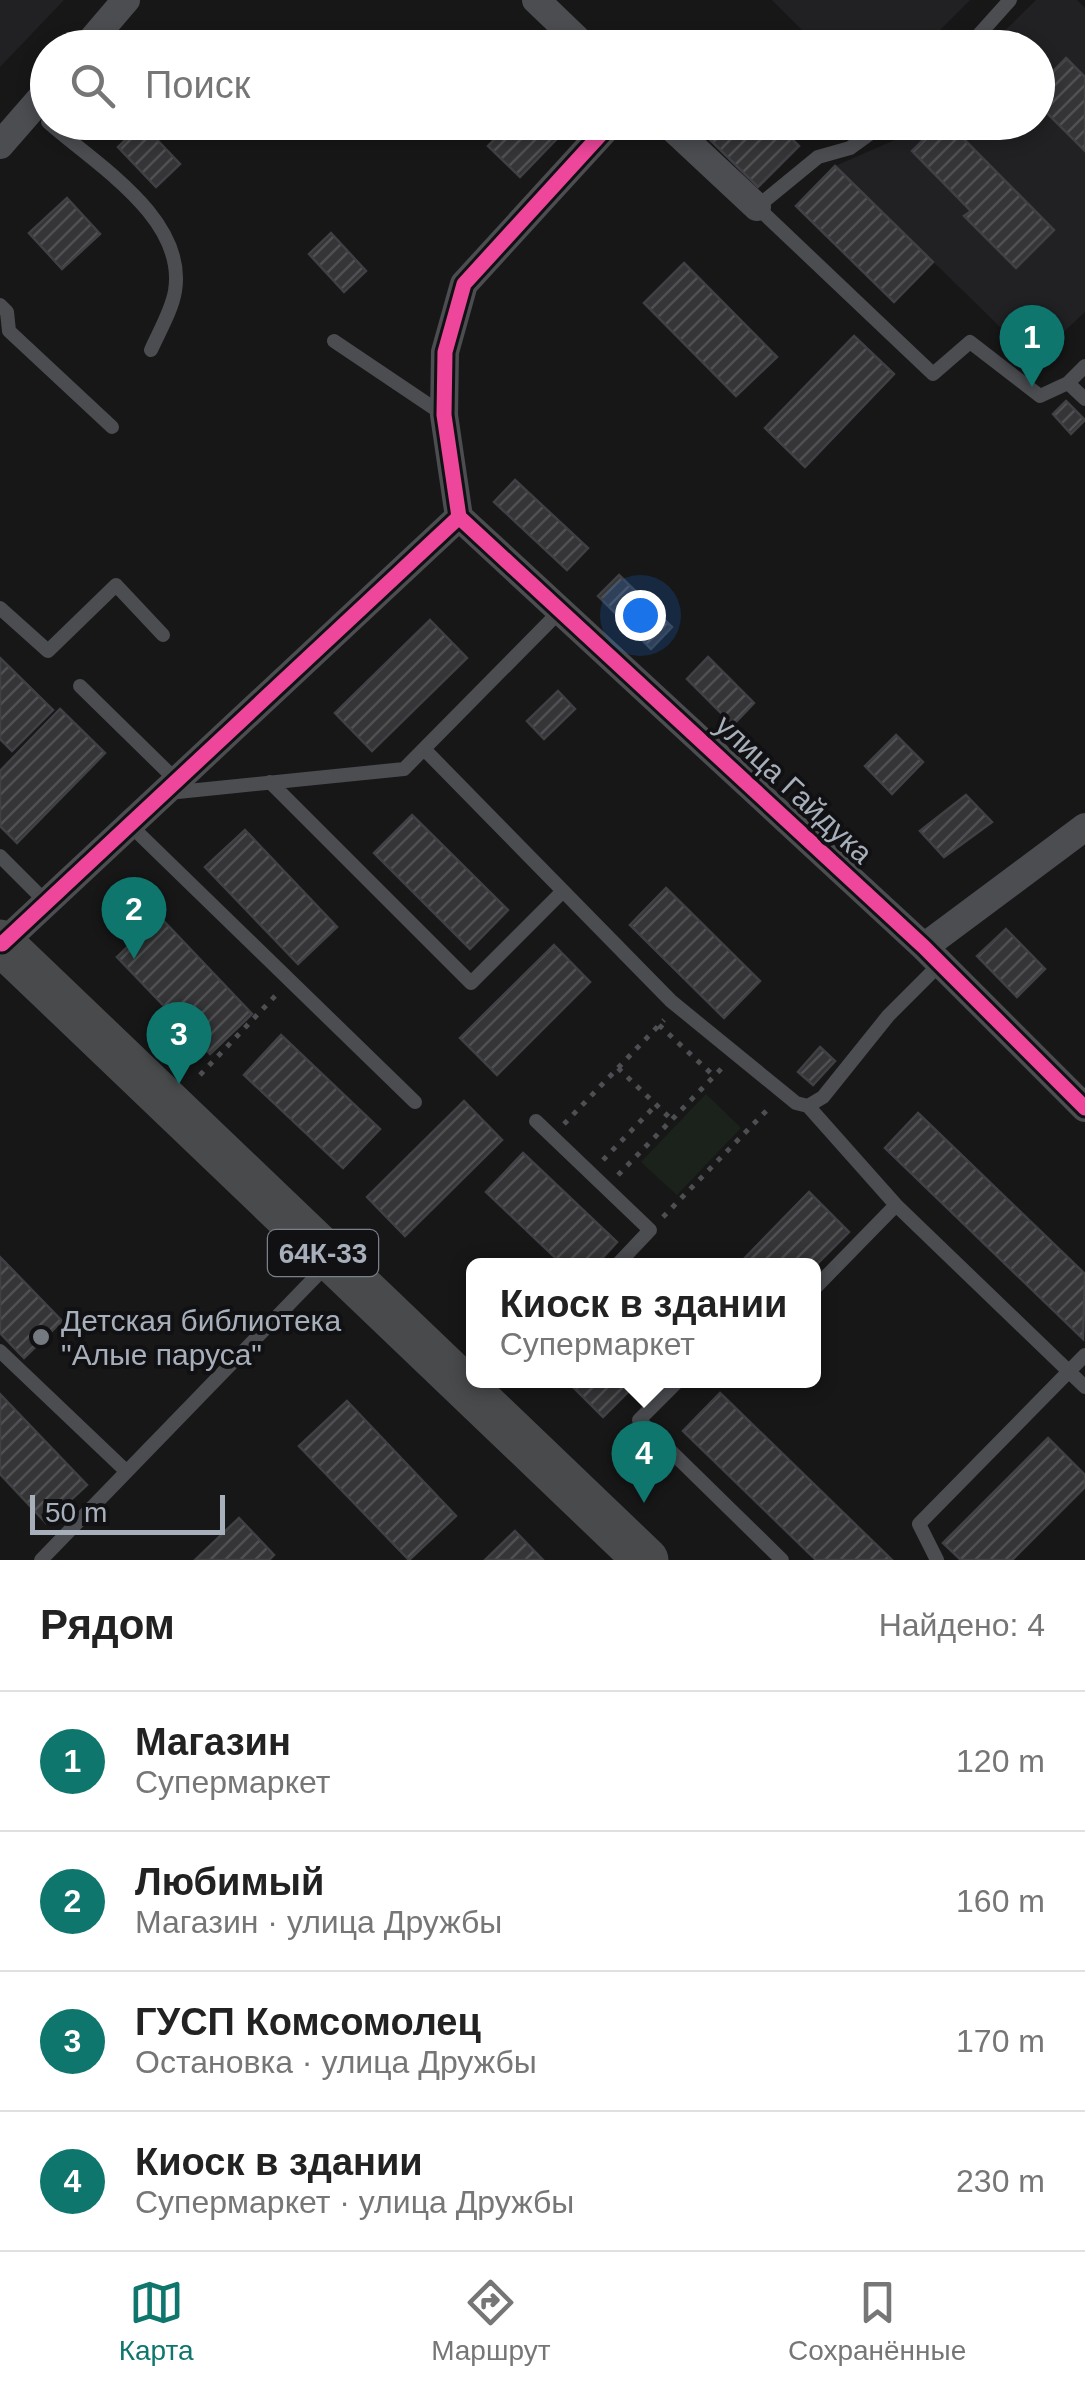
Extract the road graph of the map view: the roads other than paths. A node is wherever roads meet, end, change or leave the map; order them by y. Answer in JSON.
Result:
{"nodes":[{"id":1,"x":126,"y":0,"type":"edge"},
{"id":2,"x":536,"y":0,"type":"edge"},
{"id":3,"x":1010,"y":0,"type":"edge"},
{"id":4,"x":100,"y":30,"type":"edge"},
{"id":5,"x":567,"y":30,"type":"edge"},
{"id":6,"x":983,"y":30,"type":"edge"},
{"id":7,"x":30,"y":122,"type":"edge"},
{"id":8,"x":75,"y":140,"type":"edge"},
{"id":9,"x":596,"y":140,"type":"edge"},
{"id":10,"x":685,"y":140,"type":"edge"},
{"id":11,"x":861,"y":140,"type":"edge"},
{"id":12,"x":0,"y":145,"type":"edge"},
{"id":13,"x":757,"y":207,"type":"junction"},
{"id":14,"x":0,"y":305,"type":"edge"},
{"id":15,"x":334,"y":341,"type":"dead end"},
{"id":16,"x":152,"y":350,"type":"dead end"},
{"id":17,"x":1085,"y":366,"type":"edge"},
{"id":18,"x":1068,"y":383,"type":"junction"},
{"id":19,"x":1085,"y":400,"type":"edge"},
{"id":20,"x":444,"y":415,"type":"junction"},
{"id":21,"x":112,"y":427,"type":"dead end"},
{"id":22,"x":459,"y":517,"type":"junction"},
{"id":23,"x":0,"y":608,"type":"edge"},
{"id":24,"x":560,"y":610,"type":"junction"},
{"id":25,"x":163,"y":635,"type":"dead end"},
{"id":26,"x":80,"y":686,"type":"dead end"},
{"id":27,"x":424,"y":749,"type":"junction"},
{"id":28,"x":270,"y":782,"type":"junction"},
{"id":29,"x":172,"y":788,"type":"junction"},
{"id":30,"x":131,"y":826,"type":"junction"},
{"id":31,"x":1085,"y":827,"type":"edge"},
{"id":32,"x":0,"y":856,"type":"edge"},
{"id":33,"x":563,"y":891,"type":"junction"},
{"id":34,"x":47,"y":903,"type":"junction"},
{"id":35,"x":1,"y":943,"type":"edge"},
{"id":36,"x":932,"y":956,"type":"junction"},
{"id":37,"x":415,"y":1102,"type":"dead end"},
{"id":38,"x":808,"y":1106,"type":"junction"},
{"id":39,"x":1085,"y":1108,"type":"edge"},
{"id":40,"x":536,"y":1122,"type":"dead end"},
{"id":41,"x":896,"y":1206,"type":"junction"},
{"id":42,"x":624,"y":1258,"type":"edge"},
{"id":43,"x":331,"y":1261,"type":"junction"},
{"id":44,"x":821,"y":1282,"type":"edge"},
{"id":45,"x":0,"y":1351,"type":"edge"},
{"id":46,"x":1085,"y":1356,"type":"edge"},
{"id":47,"x":1069,"y":1371,"type":"junction"},
{"id":48,"x":463,"y":1373,"type":"edge"},
{"id":49,"x":1085,"y":1387,"type":"edge"},
{"id":50,"x":478,"y":1388,"type":"edge"},
{"id":51,"x":671,"y":1388,"type":"edge"},
{"id":52,"x":126,"y":1471,"type":"junction"},
{"id":53,"x":40,"y":1560,"type":"edge"},
{"id":54,"x":646,"y":1560,"type":"edge"},
{"id":55,"x":782,"y":1560,"type":"edge"},
{"id":56,"x":937,"y":1560,"type":"edge"}],
"edges":[{"from":1,"to":4,"type":"street"},
{"from":2,"to":5,"type":"street"},
{"from":3,"to":6,"type":"lane"},
{"from":7,"to":12,"type":"street"},
{"from":8,"to":16,"type":"lane"},
{"from":9,"to":20,"type":"street"},
{"from":10,"to":13,"type":"street"},
{"from":11,"to":13,"type":"lane"},
{"from":13,"to":18,"type":"lane"},
{"from":14,"to":21,"type":"lane"},
{"from":15,"to":20,"type":"lane"},
{"from":17,"to":18,"type":"lane"},
{"from":18,"to":19,"type":"lane"},
{"from":20,"to":22,"type":"street"},
{"from":22,"to":24,"type":"street","name":"улица Гайдука"},
{"from":22,"to":29,"type":"street"},
{"from":23,"to":25,"type":"lane"},
{"from":24,"to":27,"type":"lane"},
{"from":24,"to":36,"type":"street","name":"улица Гайдука"},
{"from":26,"to":29,"type":"lane"},
{"from":27,"to":28,"type":"lane"},
{"from":27,"to":33,"type":"lane"},
{"from":28,"to":29,"type":"lane"},
{"from":28,"to":33,"type":"lane"},
{"from":29,"to":30,"type":"street"},
{"from":30,"to":34,"type":"street"},
{"from":30,"to":37,"type":"lane"},
{"from":31,"to":36,"type":"street"},
{"from":32,"to":34,"type":"lane"},
{"from":33,"to":38,"type":"lane"},
{"from":34,"to":35,"type":"street"},
{"from":35,"to":43,"type":"main road","number":"64К-33"},
{"from":36,"to":38,"type":"lane"},
{"from":36,"to":39,"type":"street","name":"улица Гайдука"},
{"from":38,"to":41,"type":"lane"},
{"from":40,"to":42,"type":"lane"},
{"from":41,"to":44,"type":"lane"},
{"from":41,"to":47,"type":"lane"},
{"from":43,"to":48,"type":"main road","number":"64К-33"},
{"from":43,"to":52,"type":"lane"},
{"from":45,"to":52,"type":"lane"},
{"from":46,"to":47,"type":"lane"},
{"from":47,"to":49,"type":"lane"},
{"from":47,"to":56,"type":"lane"},
{"from":50,"to":54,"type":"main road","number":"64К-33"},
{"from":51,"to":55,"type":"lane"},
{"from":52,"to":53,"type":"lane"}]}
